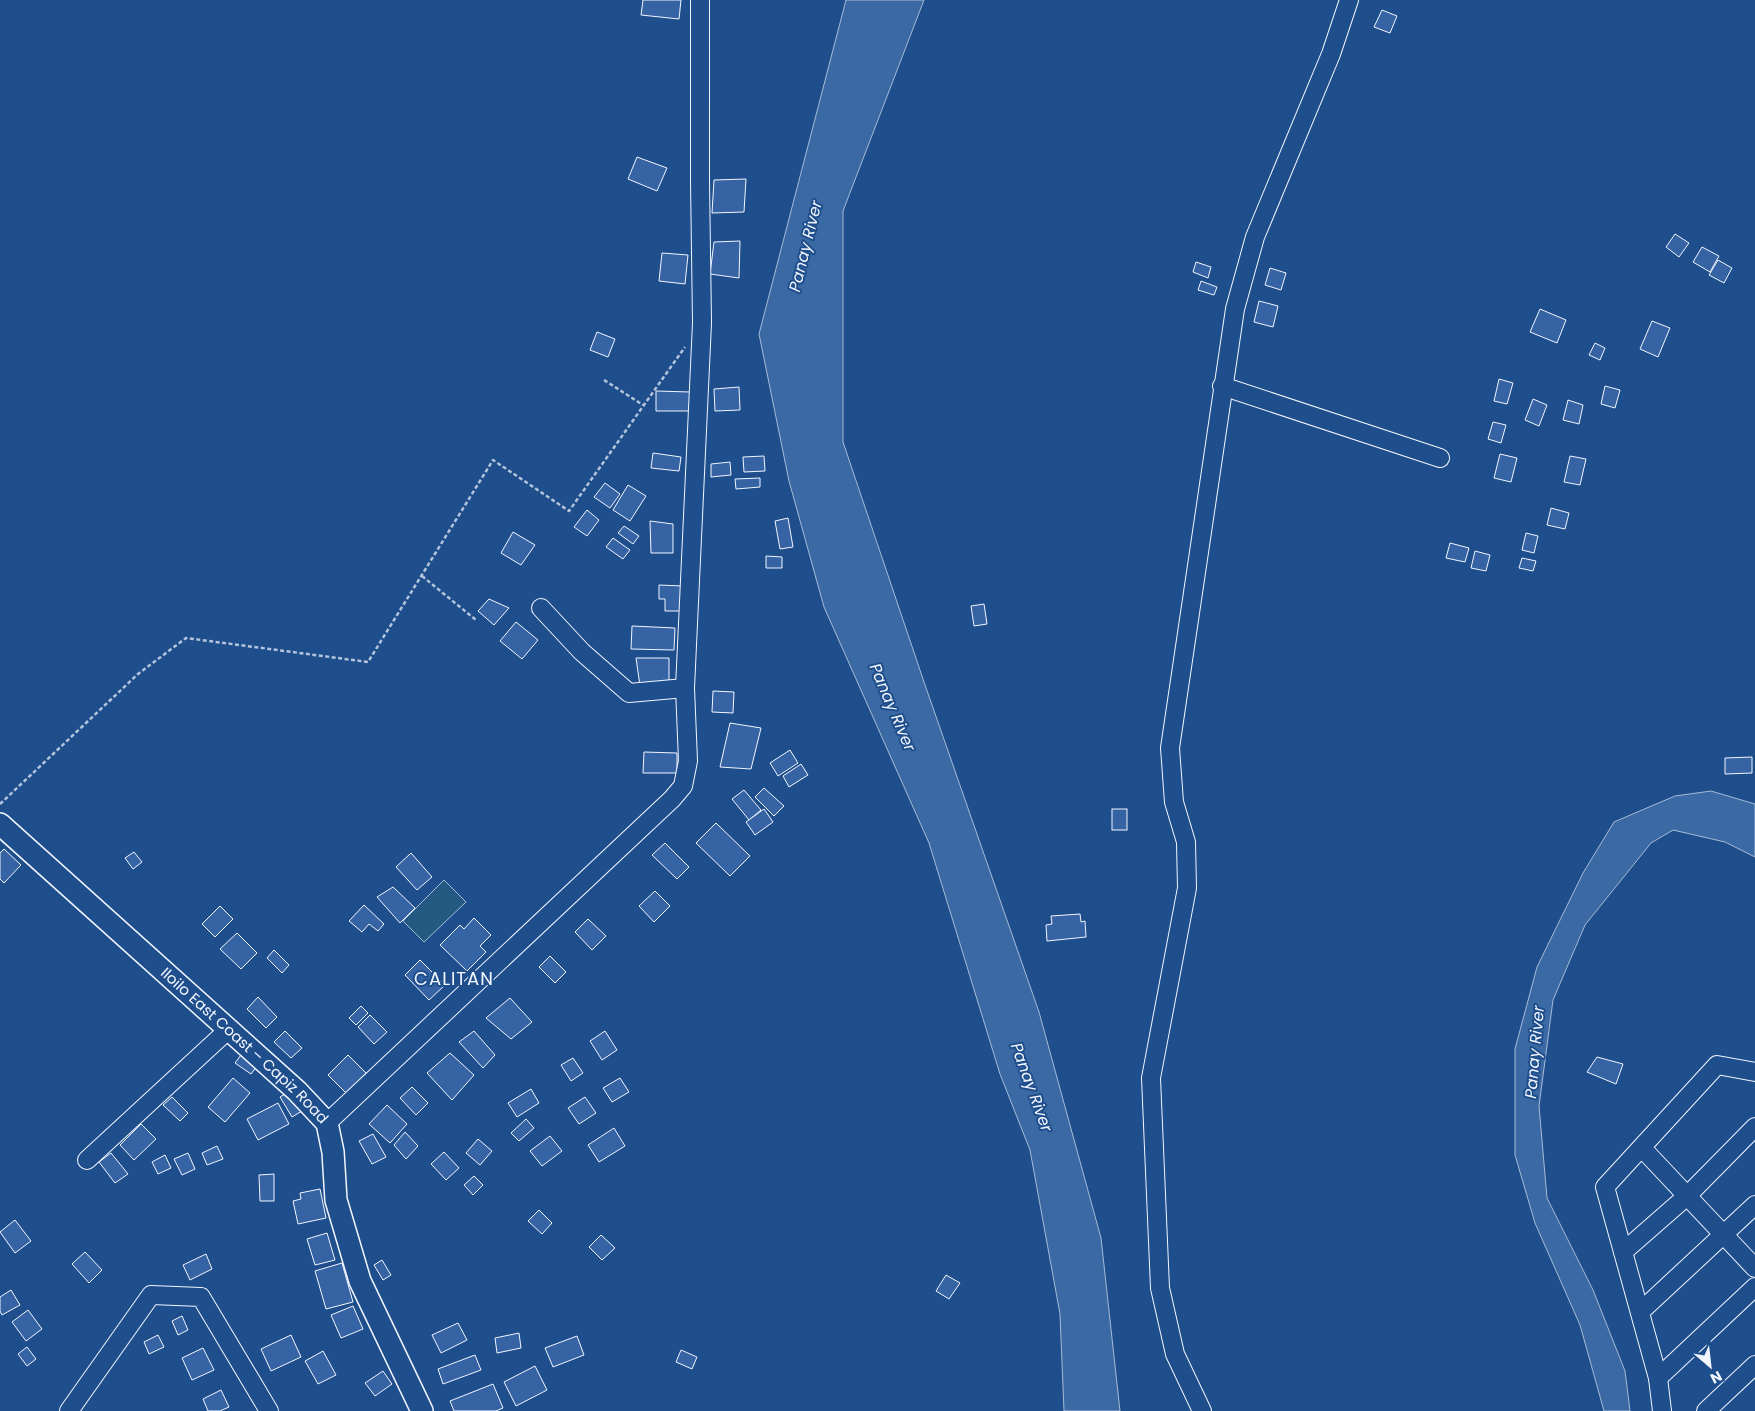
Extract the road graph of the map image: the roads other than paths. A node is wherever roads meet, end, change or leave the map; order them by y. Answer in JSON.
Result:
{"nodes":[{"id":1,"x":700,"y":0,"type":"edge"},
{"id":2,"x":1349,"y":0,"type":"edge"},
{"id":3,"x":1222,"y":386,"type":"junction"},
{"id":4,"x":1440,"y":458,"type":"dead end"},
{"id":5,"x":541,"y":608,"type":"dead end"},
{"id":6,"x":685,"y":688,"type":"junction"},
{"id":7,"x":0,"y":824,"type":"edge"},
{"id":8,"x":228,"y":1030,"type":"junction"},
{"id":9,"x":1755,"y":1072,"type":"edge"},
{"id":10,"x":327,"y":1123,"type":"junction"},
{"id":11,"x":1755,"y":1127,"type":"edge"},
{"id":12,"x":1642,"y":1148,"type":"junction"},
{"id":13,"x":87,"y":1160,"type":"dead end"},
{"id":14,"x":1687,"y":1196,"type":"junction"},
{"id":15,"x":1755,"y":1205,"type":"edge"},
{"id":16,"x":1724,"y":1235,"type":"junction"},
{"id":17,"x":1623,"y":1252,"type":"junction"},
{"id":18,"x":1755,"y":1268,"type":"edge"},
{"id":19,"x":1755,"y":1288,"type":"edge"},
{"id":20,"x":1640,"y":1312,"type":"junction"},
{"id":21,"x":1755,"y":1365,"type":"edge"},
{"id":22,"x":1658,"y":1378,"type":"junction"},
{"id":23,"x":69,"y":1411,"type":"edge"},
{"id":24,"x":269,"y":1411,"type":"edge"},
{"id":25,"x":422,"y":1411,"type":"edge"},
{"id":26,"x":1202,"y":1411,"type":"edge"},
{"id":27,"x":1662,"y":1411,"type":"edge"},
{"id":28,"x":1706,"y":1411,"type":"edge"}],
"edges":[{"from":1,"to":6,"type":"street"},
{"from":2,"to":3,"type":"street"},
{"from":3,"to":4,"type":"street"},
{"from":3,"to":26,"type":"street"},
{"from":5,"to":6,"type":"street"},
{"from":6,"to":10,"type":"street"},
{"from":7,"to":8,"type":"main road","name":"Iloilo East Coast – Capiz Road"},
{"from":8,"to":10,"type":"main road","name":"Iloilo East Coast – Capiz Road"},
{"from":8,"to":13,"type":"street"},
{"from":9,"to":12,"type":"street"},
{"from":10,"to":25,"type":"main road","name":"Iloilo East Coast – Capiz Road"},
{"from":11,"to":14,"type":"street"},
{"from":12,"to":14,"type":"street"},
{"from":12,"to":17,"type":"street"},
{"from":14,"to":16,"type":"street"},
{"from":14,"to":17,"type":"street"},
{"from":15,"to":16,"type":"street"},
{"from":16,"to":18,"type":"street"},
{"from":16,"to":20,"type":"street"},
{"from":17,"to":20,"type":"street"},
{"from":19,"to":22,"type":"street"},
{"from":20,"to":22,"type":"street"},
{"from":21,"to":28,"type":"street"},
{"from":22,"to":27,"type":"street"},
{"from":23,"to":24,"type":"street"}]}
